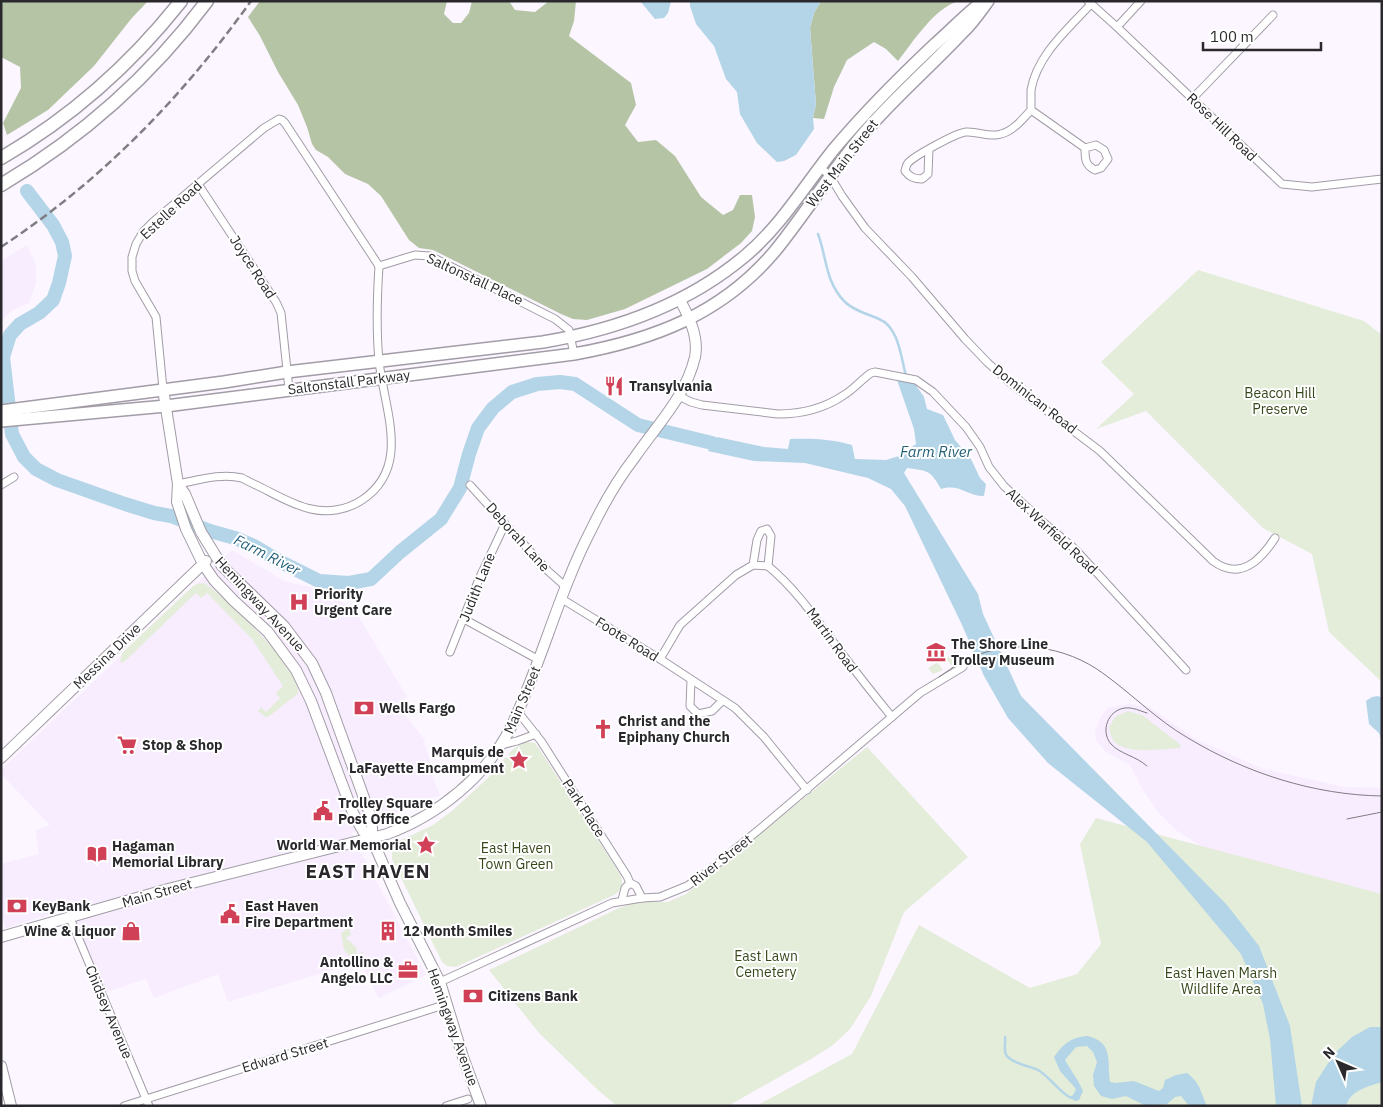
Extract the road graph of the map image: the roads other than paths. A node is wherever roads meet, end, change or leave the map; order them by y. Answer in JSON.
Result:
{"nodes":[{"id":1,"x":181,"y":1,"type":"edge"},
{"id":2,"x":208,"y":1,"type":"edge"},
{"id":3,"x":983,"y":1,"type":"edge"},
{"id":4,"x":988,"y":1,"type":"edge"},
{"id":5,"x":1141,"y":1,"type":"edge"},
{"id":6,"x":1090,"y":3,"type":"edge"},
{"id":7,"x":1273,"y":15,"type":"dead end"},
{"id":8,"x":1117,"y":27,"type":"junction"},
{"id":9,"x":1192,"y":99,"type":"junction"},
{"id":10,"x":1031,"y":110,"type":"junction"},
{"id":11,"x":1085,"y":148,"type":"dead end"},
{"id":12,"x":929,"y":149,"type":"junction"},
{"id":13,"x":1,"y":158,"type":"edge"},
{"id":14,"x":820,"y":167,"type":"junction"},
{"id":15,"x":830,"y":176,"type":"junction"},
{"id":16,"x":1382,"y":179,"type":"edge"},
{"id":17,"x":198,"y":184,"type":"junction"},
{"id":18,"x":1,"y":185,"type":"edge"},
{"id":19,"x":380,"y":266,"type":"junction"},
{"id":20,"x":680,"y":300,"type":"junction"},
{"id":21,"x":690,"y":318,"type":"junction"},
{"id":22,"x":606,"y":328,"type":"junction"},
{"id":23,"x":571,"y":338,"type":"junction"},
{"id":24,"x":611,"y":348,"type":"junction"},
{"id":25,"x":574,"y":354,"type":"junction"},
{"id":26,"x":379,"y":362,"type":"junction"},
{"id":27,"x":287,"y":372,"type":"junction"},
{"id":28,"x":383,"y":378,"type":"junction"},
{"id":29,"x":163,"y":389,"type":"junction"},
{"id":30,"x":289,"y":389,"type":"junction"},
{"id":31,"x":679,"y":396,"type":"junction"},
{"id":32,"x":166,"y":406,"type":"junction"},
{"id":33,"x":7,"y":415,"type":"edge"},
{"id":34,"x":14,"y":476,"type":"dead end"},
{"id":35,"x":178,"y":484,"type":"junction"},
{"id":36,"x":1,"y":485,"type":"edge"},
{"id":37,"x":470,"y":485,"type":"dead end"},
{"id":38,"x":504,"y":524,"type":"junction"},
{"id":39,"x":1275,"y":538,"type":"dead end"},
{"id":40,"x":214,"y":555,"type":"junction"},
{"id":41,"x":203,"y":564,"type":"junction"},
{"id":42,"x":753,"y":565,"type":"junction"},
{"id":43,"x":768,"y":566,"type":"junction"},
{"id":44,"x":566,"y":587,"type":"junction"},
{"id":45,"x":562,"y":599,"type":"junction"},
{"id":46,"x":464,"y":619,"type":"junction"},
{"id":47,"x":450,"y":652,"type":"dead end"},
{"id":48,"x":660,"y":658,"type":"junction"},
{"id":49,"x":539,"y":660,"type":"junction"},
{"id":50,"x":963,"y":667,"type":"dead end"},
{"id":51,"x":1186,"y":670,"type":"dead end"},
{"id":52,"x":691,"y":680,"type":"junction"},
{"id":53,"x":326,"y":693,"type":"junction"},
{"id":54,"x":311,"y":701,"type":"junction"},
{"id":55,"x":722,"y":701,"type":"junction"},
{"id":56,"x":518,"y":712,"type":"junction"},
{"id":57,"x":892,"y":717,"type":"junction"},
{"id":58,"x":536,"y":734,"type":"junction"},
{"id":59,"x":501,"y":745,"type":"junction"},
{"id":60,"x":1,"y":758,"type":"edge"},
{"id":61,"x":807,"y":790,"type":"junction"},
{"id":62,"x":372,"y":839,"type":"junction"},
{"id":63,"x":630,"y":883,"type":"junction"},
{"id":64,"x":642,"y":898,"type":"junction"},
{"id":65,"x":622,"y":900,"type":"junction"},
{"id":66,"x":70,"y":918,"type":"junction"},
{"id":67,"x":1,"y":937,"type":"edge"},
{"id":68,"x":440,"y":982,"type":"junction"},
{"id":69,"x":447,"y":1004,"type":"junction"},
{"id":70,"x":1,"y":1066,"type":"edge"},
{"id":71,"x":468,"y":1099,"type":"dead end"},
{"id":72,"x":147,"y":1102,"type":"edge"},
{"id":73,"x":11,"y":1106,"type":"edge"},
{"id":74,"x":124,"y":1106,"type":"edge"},
{"id":75,"x":446,"y":1106,"type":"edge"},
{"id":76,"x":482,"y":1106,"type":"edge"}],
"edges":[{"from":1,"to":13,"type":"highway"},
{"from":2,"to":18,"type":"highway"},
{"from":3,"to":14,"type":"main road","name":"West Main Street"},
{"from":4,"to":15,"type":"main road","name":"West Main Street"},
{"from":5,"to":8,"type":"street"},
{"from":6,"to":8,"type":"street","name":"Rose Hill Road"},
{"from":6,"to":10,"type":"street"},
{"from":7,"to":9,"type":"street"},
{"from":8,"to":9,"type":"street","name":"Rose Hill Road"},
{"from":9,"to":16,"type":"street","name":"Rose Hill Road"},
{"from":10,"to":11,"type":"street"},
{"from":10,"to":12,"type":"street"},
{"from":12,"to":12,"type":"street"},
{"from":14,"to":15,"type":"street","name":"Dominican Road"},
{"from":14,"to":20,"type":"main road","name":"West Main Street"},
{"from":15,"to":21,"type":"main road","name":"West Main Street"},
{"from":15,"to":39,"type":"street","name":"Dominican Road"},
{"from":17,"to":19,"type":"street","name":"Estelle Road"},
{"from":17,"to":27,"type":"street","name":"Joyce Road"},
{"from":17,"to":29,"type":"street","name":"Estelle Road"},
{"from":19,"to":23,"type":"street","name":"Saltonstall Place"},
{"from":19,"to":26,"type":"street"},
{"from":20,"to":21,"type":"main road","name":"Main Street"},
{"from":20,"to":22,"type":"main road","name":"Saltonstall Parkway"},
{"from":21,"to":24,"type":"main road","name":"Saltonstall Parkway"},
{"from":21,"to":31,"type":"main road","name":"Main Street"},
{"from":22,"to":23,"type":"main road","name":"Saltonstall Parkway"},
{"from":22,"to":24,"type":"main road"},
{"from":23,"to":25,"type":"street","name":"Saltonstall Place"},
{"from":23,"to":26,"type":"main road","name":"Saltonstall Parkway"},
{"from":24,"to":25,"type":"main road","name":"Saltonstall Parkway"},
{"from":25,"to":28,"type":"main road","name":"Saltonstall Parkway"},
{"from":26,"to":27,"type":"main road","name":"Saltonstall Parkway"},
{"from":26,"to":28,"type":"street"},
{"from":27,"to":29,"type":"main road","name":"Saltonstall Parkway"},
{"from":27,"to":30,"type":"street","name":"Joyce Road"},
{"from":28,"to":30,"type":"main road","name":"Saltonstall Parkway"},
{"from":28,"to":35,"type":"street"},
{"from":29,"to":32,"type":"main road","name":"Hemingway Avenue"},
{"from":29,"to":33,"type":"main road","name":"Saltonstall Parkway"},
{"from":30,"to":32,"type":"main road","name":"Saltonstall Parkway"},
{"from":31,"to":44,"type":"main road","name":"Main Street"},
{"from":31,"to":51,"type":"street","name":"Alex Warfield Road"},
{"from":32,"to":33,"type":"main road","name":"Saltonstall Parkway"},
{"from":32,"to":35,"type":"main road","name":"Hemingway Avenue"},
{"from":34,"to":36,"type":"street"},
{"from":35,"to":40,"type":"main road","name":"Hemingway Avenue"},
{"from":35,"to":41,"type":"main road","name":"Hemingway Avenue"},
{"from":37,"to":38,"type":"street","name":"Deborah Lane"},
{"from":38,"to":44,"type":"street","name":"Deborah Lane"},
{"from":38,"to":46,"type":"street","name":"Judith Lane"},
{"from":40,"to":41,"type":"main road","name":"Messina Drive"},
{"from":40,"to":53,"type":"main road","name":"Hemingway Avenue"},
{"from":41,"to":54,"type":"main road","name":"Hemingway Avenue"},
{"from":41,"to":60,"type":"main road","name":"Messina Drive"},
{"from":42,"to":43,"type":"street"},
{"from":42,"to":43,"type":"street"},
{"from":42,"to":48,"type":"street"},
{"from":43,"to":57,"type":"street","name":"Martin Road"},
{"from":44,"to":45,"type":"main road","name":"Main Street"},
{"from":45,"to":48,"type":"street","name":"Foote Road"},
{"from":45,"to":49,"type":"main road","name":"Main Street"},
{"from":46,"to":47,"type":"street","name":"Judith Lane"},
{"from":46,"to":49,"type":"street"},
{"from":48,"to":52,"type":"street","name":"Foote Road"},
{"from":49,"to":56,"type":"main road","name":"Main Street"},
{"from":50,"to":57,"type":"street","name":"River Street"},
{"from":52,"to":55,"type":"street","name":"Foote Road"},
{"from":52,"to":55,"type":"street"},
{"from":53,"to":54,"type":"main road"},
{"from":53,"to":62,"type":"main road","name":"Hemingway Avenue"},
{"from":54,"to":62,"type":"main road","name":"Hemingway Avenue"},
{"from":55,"to":61,"type":"street","name":"Foote Road"},
{"from":56,"to":58,"type":"street","name":"Park Place"},
{"from":56,"to":59,"type":"main road","name":"Main Street"},
{"from":57,"to":61,"type":"street","name":"River Street"},
{"from":58,"to":59,"type":"street"},
{"from":58,"to":63,"type":"street","name":"Park Place"},
{"from":59,"to":62,"type":"main road","name":"Main Street"},
{"from":61,"to":64,"type":"street","name":"River Street"},
{"from":62,"to":66,"type":"main road","name":"Main Street"},
{"from":62,"to":68,"type":"main road","name":"Hemingway Avenue"},
{"from":63,"to":64,"type":"street","name":"Park Place"},
{"from":63,"to":65,"type":"street"},
{"from":64,"to":65,"type":"street","name":"River Street"},
{"from":65,"to":68,"type":"street","name":"River Street"},
{"from":66,"to":67,"type":"main road","name":"Main Street"},
{"from":66,"to":72,"type":"street","name":"Chidsey Avenue"},
{"from":68,"to":69,"type":"main road","name":"Hemingway Avenue"},
{"from":69,"to":72,"type":"street","name":"Edward Street"},
{"from":69,"to":76,"type":"main road","name":"Hemingway Avenue"},
{"from":70,"to":73,"type":"main road"},
{"from":71,"to":75,"type":"street"},
{"from":72,"to":74,"type":"street","name":"Edward Street"}]}
